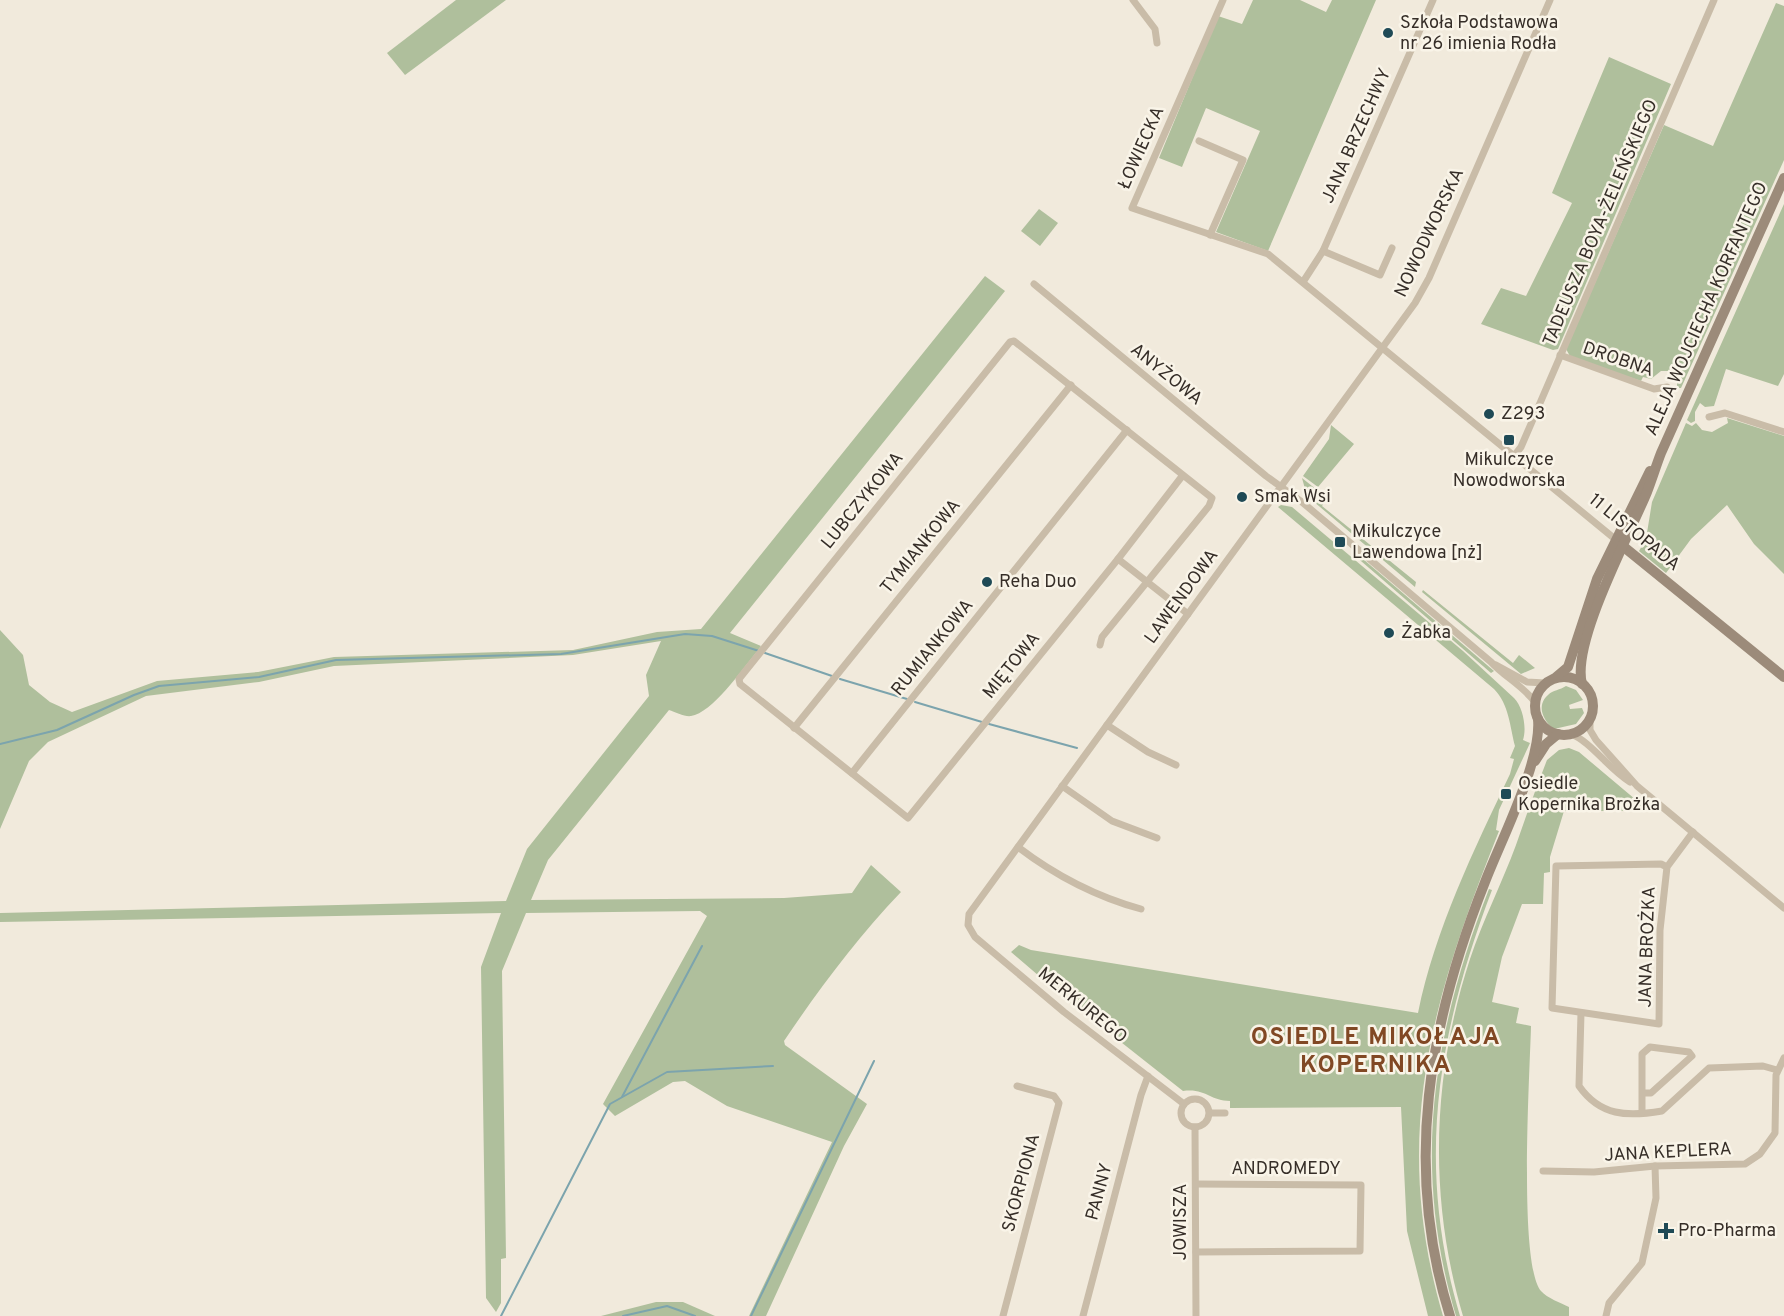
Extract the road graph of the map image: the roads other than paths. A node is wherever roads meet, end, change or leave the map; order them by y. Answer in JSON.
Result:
{"nodes":[{"id":1,"x":1133,"y":0,"type":"edge"},
{"id":2,"x":1222,"y":0,"type":"edge"},
{"id":3,"x":1433,"y":0,"type":"edge"},
{"id":4,"x":1550,"y":0,"type":"edge"},
{"id":5,"x":1714,"y":0,"type":"edge"},
{"id":6,"x":1157,"y":43,"type":"dead end"},
{"id":7,"x":1199,"y":141,"type":"dead end"},
{"id":8,"x":1784,"y":178,"type":"edge"},
{"id":9,"x":1210,"y":235,"type":"junction"},
{"id":10,"x":1392,"y":249,"type":"dead end"},
{"id":11,"x":1323,"y":250,"type":"junction"},
{"id":12,"x":1268,"y":254,"type":"joint"},
{"id":13,"x":1303,"y":282,"type":"junction"},
{"id":14,"x":1034,"y":284,"type":"dead end"},
{"id":15,"x":1383,"y":349,"type":"junction"},
{"id":16,"x":1560,"y":355,"type":"junction"},
{"id":17,"x":1071,"y":385,"type":"junction"},
{"id":18,"x":1667,"y":387,"type":"dead end"},
{"id":19,"x":1709,"y":417,"type":"dead end"},
{"id":20,"x":1127,"y":430,"type":"junction"},
{"id":21,"x":1784,"y":432,"type":"edge"},
{"id":22,"x":1514,"y":456,"type":"junction"},
{"id":23,"x":1183,"y":476,"type":"junction"},
{"id":24,"x":1281,"y":487,"type":"junction"},
{"id":25,"x":1619,"y":543,"type":"junction"},
{"id":26,"x":1118,"y":559,"type":"junction"},
{"id":27,"x":1147,"y":582,"type":"junction"},
{"id":28,"x":1188,"y":614,"type":"junction"},
{"id":29,"x":1100,"y":645,"type":"dead end"},
{"id":30,"x":1491,"y":662,"type":"junction"},
{"id":31,"x":1784,"y":677,"type":"edge"},
{"id":32,"x":1550,"y":681,"type":"junction"},
{"id":33,"x":1582,"y":684,"type":"junction"},
{"id":34,"x":1535,"y":702,"type":"junction"},
{"id":35,"x":1590,"y":718,"type":"junction"},
{"id":36,"x":1538,"y":719,"type":"junction"},
{"id":37,"x":1107,"y":725,"type":"junction"},
{"id":38,"x":794,"y":728,"type":"junction"},
{"id":39,"x":1558,"y":734,"type":"junction"},
{"id":40,"x":1571,"y":734,"type":"junction"},
{"id":41,"x":1176,"y":765,"type":"dead end"},
{"id":42,"x":1531,"y":766,"type":"junction"},
{"id":43,"x":852,"y":773,"type":"junction"},
{"id":44,"x":1062,"y":786,"type":"junction"},
{"id":45,"x":1637,"y":786,"type":"junction"},
{"id":46,"x":1693,"y":832,"type":"junction"},
{"id":47,"x":1156,"y":838,"type":"dead end"},
{"id":48,"x":1018,"y":847,"type":"junction"},
{"id":49,"x":1667,"y":867,"type":"junction"},
{"id":50,"x":1784,"y":908,"type":"edge"},
{"id":51,"x":1141,"y":909,"type":"dead end"},
{"id":52,"x":968,"y":926,"type":"joint"},
{"id":53,"x":1581,"y":1013,"type":"junction"},
{"id":54,"x":1784,"y":1058,"type":"edge"},
{"id":55,"x":1777,"y":1070,"type":"junction"},
{"id":56,"x":1148,"y":1076,"type":"junction"},
{"id":57,"x":1017,"y":1086,"type":"dead end"},
{"id":58,"x":1642,"y":1093,"type":"junction"},
{"id":59,"x":1184,"y":1104,"type":"junction"},
{"id":60,"x":1642,"y":1112,"type":"junction"},
{"id":61,"x":1210,"y":1113,"type":"junction"},
{"id":62,"x":1225,"y":1113,"type":"dead end"},
{"id":63,"x":1195,"y":1127,"type":"junction"},
{"id":64,"x":1655,"y":1166,"type":"junction"},
{"id":65,"x":1543,"y":1171,"type":"dead end"},
{"id":66,"x":1196,"y":1184,"type":"junction"},
{"id":67,"x":1196,"y":1252,"type":"junction"},
{"id":68,"x":1003,"y":1316,"type":"edge"},
{"id":69,"x":1083,"y":1316,"type":"edge"},
{"id":70,"x":1196,"y":1316,"type":"edge"},
{"id":71,"x":1450,"y":1316,"type":"edge"},
{"id":72,"x":1606,"y":1316,"type":"edge"}],
"edges":[{"from":1,"to":6,"type":"street"},
{"from":2,"to":9,"type":"street","name":"ŁOWIECKA"},
{"from":3,"to":11,"type":"street","name":"JANA BRZECHWY"},
{"from":4,"to":15,"type":"street","name":"NOWODWORSKA"},
{"from":5,"to":16,"type":"street","name":"TADEUSZA BOYA-ŻELEŃSKIEGO"},
{"from":7,"to":9,"type":"street"},
{"from":8,"to":25,"type":"main road","name":"ALEJA WOJCIECHA KORFANTEGO"},
{"from":9,"to":12,"type":"street","name":"ŁOWIECKA"},
{"from":10,"to":11,"type":"street"},
{"from":11,"to":13,"type":"street","name":"JANA BRZECHWY"},
{"from":12,"to":13,"type":"street","name":"11 LISTOPADA"},
{"from":13,"to":15,"type":"street","name":"11 LISTOPADA"},
{"from":14,"to":24,"type":"street","name":"ANYŻOWA"},
{"from":15,"to":22,"type":"street","name":"11 LISTOPADA"},
{"from":15,"to":24,"type":"street","name":"NOWODWORSKA"},
{"from":16,"to":18,"type":"street","name":"DROBNA"},
{"from":16,"to":22,"type":"street","name":"TADEUSZA BOYA-ŻELEŃSKIEGO"},
{"from":17,"to":20,"type":"street","name":"LUBCZYKOWA"},
{"from":17,"to":38,"type":"street","name":"TYMIANKOWA"},
{"from":17,"to":38,"type":"street","name":"LUBCZYKOWA"},
{"from":19,"to":21,"type":"street"},
{"from":20,"to":23,"type":"street","name":"LUBCZYKOWA"},
{"from":20,"to":43,"type":"street","name":"RUMIANKOWA"},
{"from":22,"to":25,"type":"street","name":"11 LISTOPADA"},
{"from":23,"to":26,"type":"street","name":"MIĘTOWA"},
{"from":23,"to":27,"type":"street","name":"LUBCZYKOWA"},
{"from":24,"to":28,"type":"street","name":"LAWENDOWA"},
{"from":24,"to":30,"type":"street","name":"ANYŻOWA"},
{"from":25,"to":31,"type":"main road","name":"11 LISTOPADA"},
{"from":25,"to":32,"type":"main road","name":"ALEJA WOJCIECHA KORFANTEGO"},
{"from":25,"to":33,"type":"main road","name":"ALEJA WOJCIECHA KORFANTEGO"},
{"from":26,"to":27,"type":"street"},
{"from":26,"to":43,"type":"street","name":"MIĘTOWA"},
{"from":27,"to":28,"type":"street"},
{"from":27,"to":29,"type":"street"},
{"from":28,"to":37,"type":"street","name":"LAWENDOWA"},
{"from":30,"to":32,"type":"street"},
{"from":30,"to":34,"type":"street"},
{"from":32,"to":33,"type":"main road"},
{"from":32,"to":34,"type":"main road"},
{"from":33,"to":35,"type":"main road"},
{"from":34,"to":36,"type":"main road"},
{"from":35,"to":40,"type":"main road"},
{"from":35,"to":45,"type":"street"},
{"from":36,"to":39,"type":"main road"},
{"from":36,"to":42,"type":"main road"},
{"from":37,"to":41,"type":"street"},
{"from":37,"to":44,"type":"street","name":"LAWENDOWA"},
{"from":38,"to":43,"type":"street","name":"LUBCZYKOWA"},
{"from":39,"to":40,"type":"main road"},
{"from":39,"to":42,"type":"main road"},
{"from":40,"to":45,"type":"street"},
{"from":42,"to":71,"type":"main road"},
{"from":44,"to":47,"type":"street"},
{"from":44,"to":48,"type":"street","name":"LAWENDOWA"},
{"from":45,"to":46,"type":"street"},
{"from":46,"to":49,"type":"street","name":"JANA BROŻKA"},
{"from":46,"to":50,"type":"street"},
{"from":48,"to":51,"type":"street"},
{"from":48,"to":52,"type":"street","name":"LAWENDOWA"},
{"from":49,"to":53,"type":"street","name":"JANA BROŻKA"},
{"from":49,"to":53,"type":"street","name":"JANA BROŻKA"},
{"from":52,"to":56,"type":"street","name":"MERKUREGO"},
{"from":53,"to":60,"type":"street"},
{"from":54,"to":55,"type":"street","name":"JANA KEPLERA"},
{"from":55,"to":60,"type":"street"},
{"from":55,"to":64,"type":"street","name":"JANA KEPLERA"},
{"from":56,"to":59,"type":"street","name":"MERKUREGO"},
{"from":56,"to":69,"type":"street","name":"PANNY"},
{"from":57,"to":68,"type":"street","name":"SKORPIONA"},
{"from":58,"to":58,"type":"street"},
{"from":58,"to":60,"type":"street"},
{"from":59,"to":61,"type":"street"},
{"from":59,"to":63,"type":"street","name":"JOWISZA"},
{"from":61,"to":62,"type":"street"},
{"from":61,"to":63,"type":"street"},
{"from":63,"to":66,"type":"street","name":"JOWISZA"},
{"from":64,"to":65,"type":"street","name":"JANA KEPLERA"},
{"from":64,"to":72,"type":"street"},
{"from":66,"to":67,"type":"street","name":"JOWISZA"},
{"from":66,"to":67,"type":"street","name":"ANDROMEDY"},
{"from":67,"to":70,"type":"street","name":"JOWISZA"}]}
